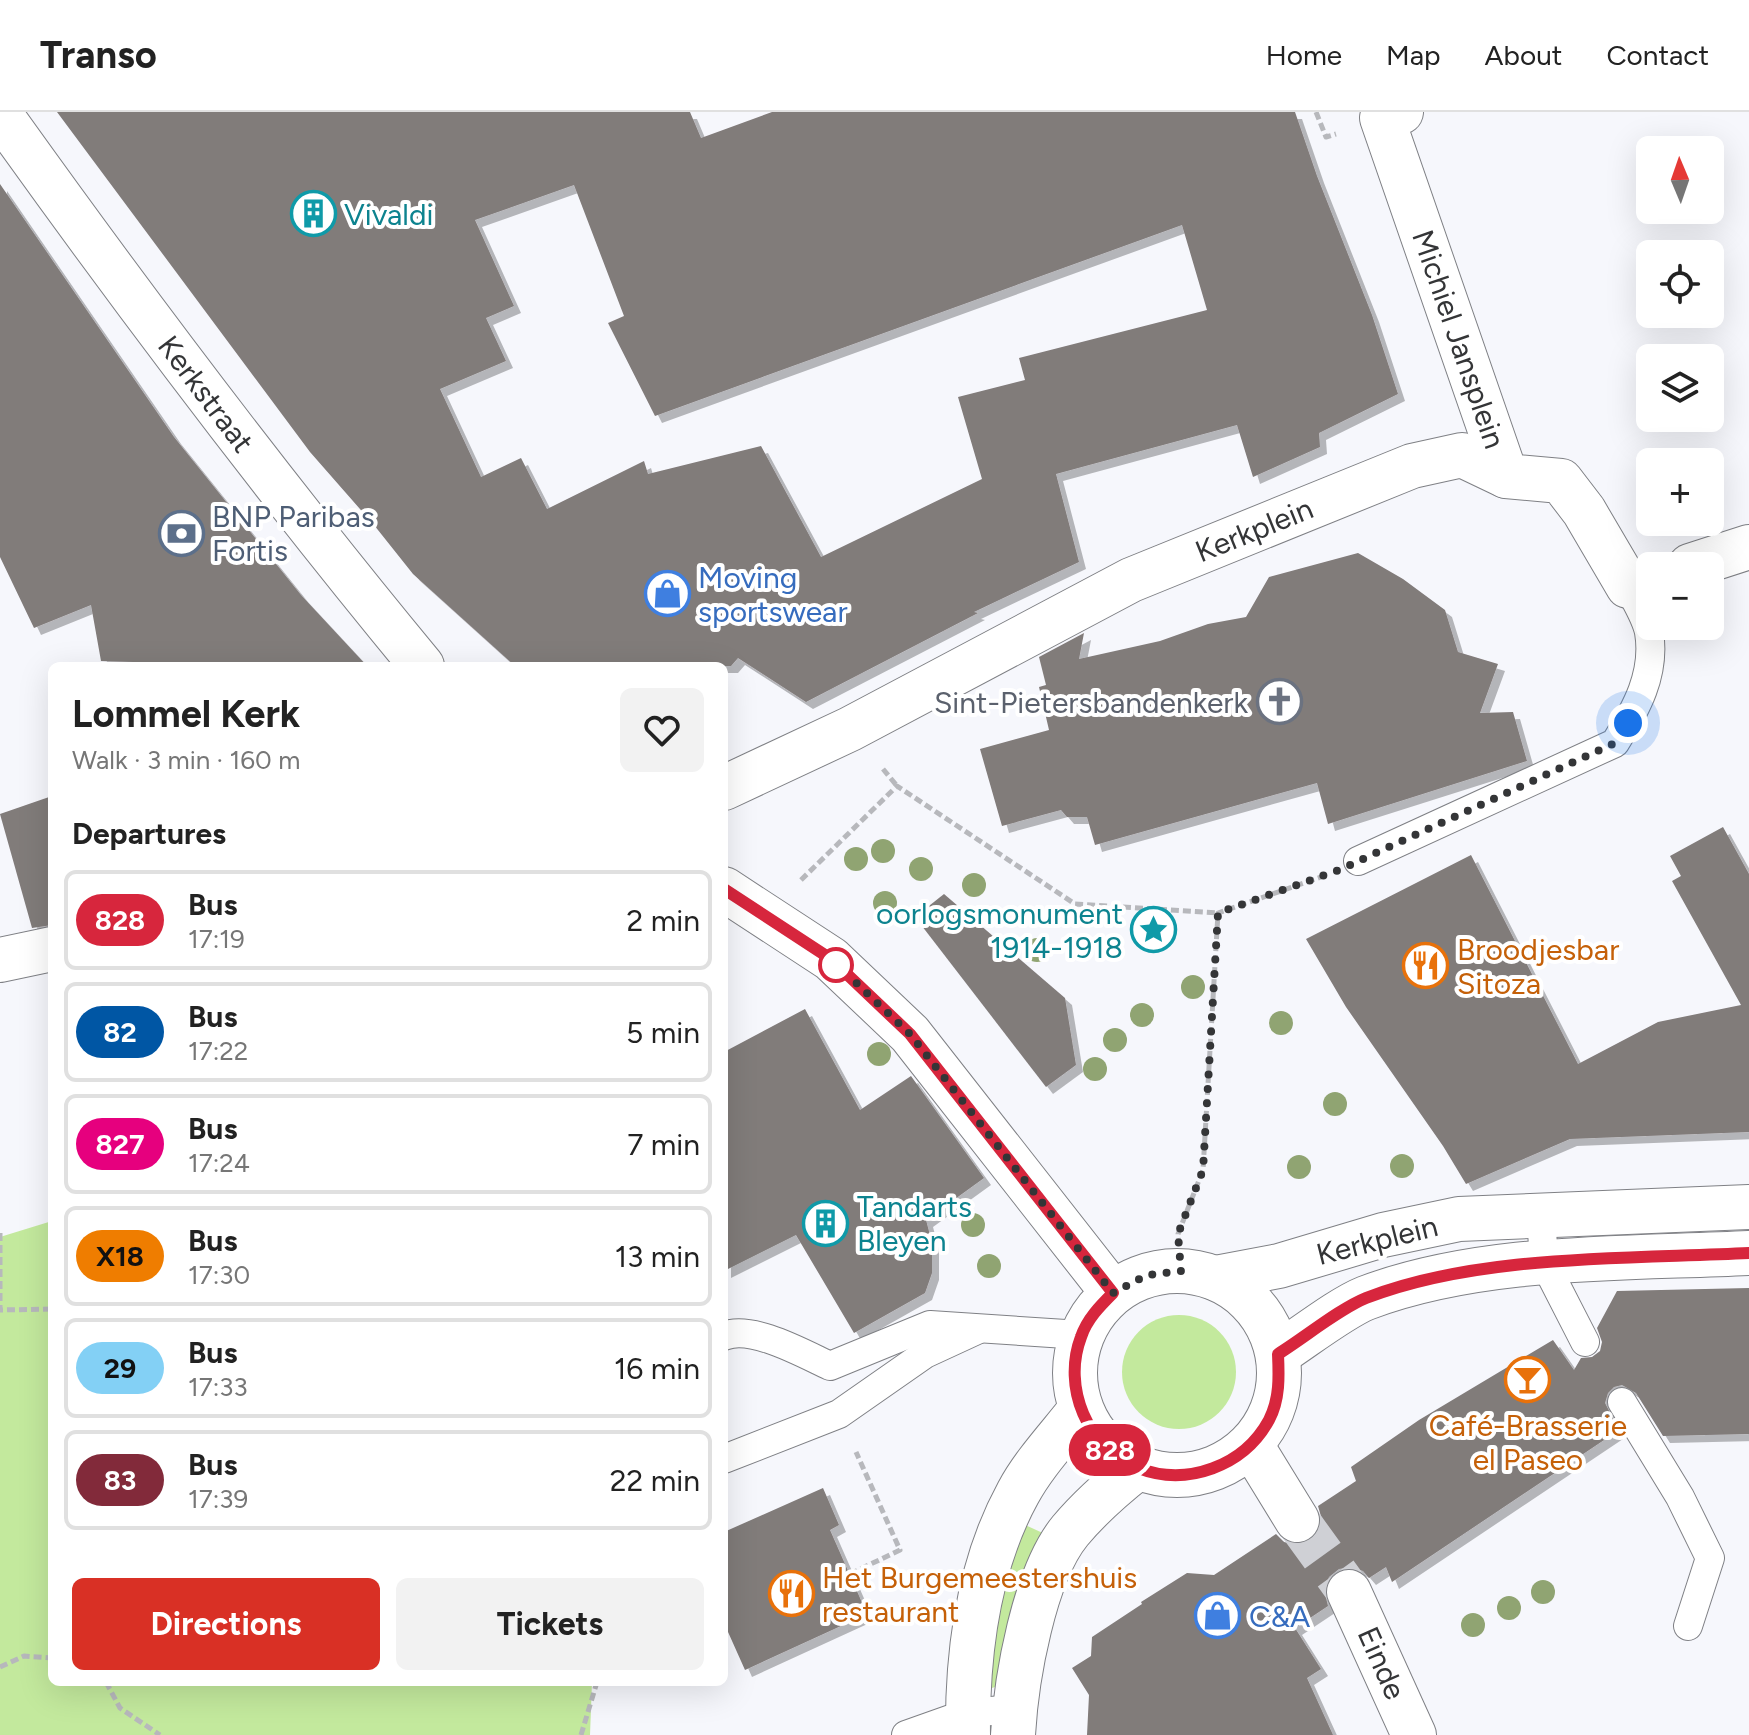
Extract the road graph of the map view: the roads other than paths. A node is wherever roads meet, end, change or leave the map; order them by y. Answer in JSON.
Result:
{"nodes":[{"id":1,"x":1401,"y":112,"type":"edge"},
{"id":2,"x":0,"y":114,"type":"edge"},
{"id":3,"x":1506,"y":476,"type":"junction"},
{"id":4,"x":1749,"y":547,"type":"edge"},
{"id":5,"x":1724,"y":555,"type":"edge"},
{"id":6,"x":1636,"y":579,"type":"edge"},
{"id":7,"x":1649,"y":640,"type":"edge"},
{"id":8,"x":419,"y":662,"type":"edge"},
{"id":9,"x":728,"y":786,"type":"edge"},
{"id":10,"x":1358,"y":861,"type":"road end"},
{"id":11,"x":728,"y":892,"type":"edge"},
{"id":12,"x":48,"y":950,"type":"edge"},
{"id":13,"x":0,"y":960,"type":"edge"},
{"id":14,"x":1749,"y":1207,"type":"edge"},
{"id":15,"x":1541,"y":1215,"type":"junction"},
{"id":16,"x":1749,"y":1253,"type":"edge"},
{"id":17,"x":1544,"y":1262,"type":"junction"},
{"id":18,"x":1198,"y":1274,"type":"junction"},
{"id":19,"x":1113,"y":1293,"type":"junction"},
{"id":20,"x":728,"y":1329,"type":"edge"},
{"id":21,"x":978,"y":1329,"type":"junction"},
{"id":22,"x":1081,"y":1335,"type":"junction"},
{"id":23,"x":1585,"y":1342,"type":"dead end"},
{"id":24,"x":1278,"y":1354,"type":"junction"},
{"id":25,"x":1622,"y":1402,"type":"dead end"},
{"id":26,"x":1080,"y":1410,"type":"junction"},
{"id":27,"x":1251,"y":1445,"type":"junction"},
{"id":28,"x":728,"y":1457,"type":"edge"},
{"id":29,"x":1137,"y":1468,"type":"junction"},
{"id":30,"x":1297,"y":1520,"type":"tunnel mouth"},
{"id":31,"x":1349,"y":1592,"type":"tunnel mouth"},
{"id":32,"x":1688,"y":1626,"type":"dead end"},
{"id":33,"x":1014,"y":1722,"type":"edge"},
{"id":34,"x":968,"y":1724,"type":"edge"},
{"id":35,"x":906,"y":1735,"type":"edge"},
{"id":36,"x":1414,"y":1735,"type":"edge"}],
"edges":[{"from":1,"to":3,"type":"street","name":"Michiel Jansplein"},
{"from":2,"to":8,"type":"street","name":"Kerkstraat"},
{"from":3,"to":6,"type":"street","name":"Michiel Jansplein"},
{"from":3,"to":9,"type":"street","name":"Kerkplein"},
{"from":4,"to":5,"type":"street"},
{"from":7,"to":10,"type":"lane"},
{"from":11,"to":19,"type":"street"},
{"from":12,"to":13,"type":"street"},
{"from":14,"to":15,"type":"street","name":"Kerkplein"},
{"from":15,"to":17,"type":"lane"},
{"from":15,"to":18,"type":"street","name":"Kerkplein"},
{"from":16,"to":17,"type":"street","name":"Kerkplein"},
{"from":17,"to":23,"type":"lane"},
{"from":17,"to":24,"type":"street","name":"Kerkplein"},
{"from":18,"to":19,"type":"street","name":"Kerkplein"},
{"from":18,"to":24,"type":"street","name":"Kerkplein"},
{"from":19,"to":22,"type":"street","name":"Kerkplein"},
{"from":20,"to":21,"type":"lane"},
{"from":21,"to":22,"type":"lane"},
{"from":21,"to":28,"type":"lane"},
{"from":22,"to":26,"type":"street","name":"Kerkplein"},
{"from":24,"to":27,"type":"street","name":"Kerkplein"},
{"from":25,"to":32,"type":"lane"},
{"from":26,"to":29,"type":"street","name":"Kerkplein"},
{"from":26,"to":34,"type":"street"},
{"from":27,"to":29,"type":"street","name":"Kerkplein"},
{"from":27,"to":30,"type":"street"},
{"from":29,"to":33,"type":"street"},
{"from":31,"to":36,"type":"street","name":"Einde"},
{"from":33,"to":34,"type":"lane"},
{"from":34,"to":35,"type":"lane"}]}
